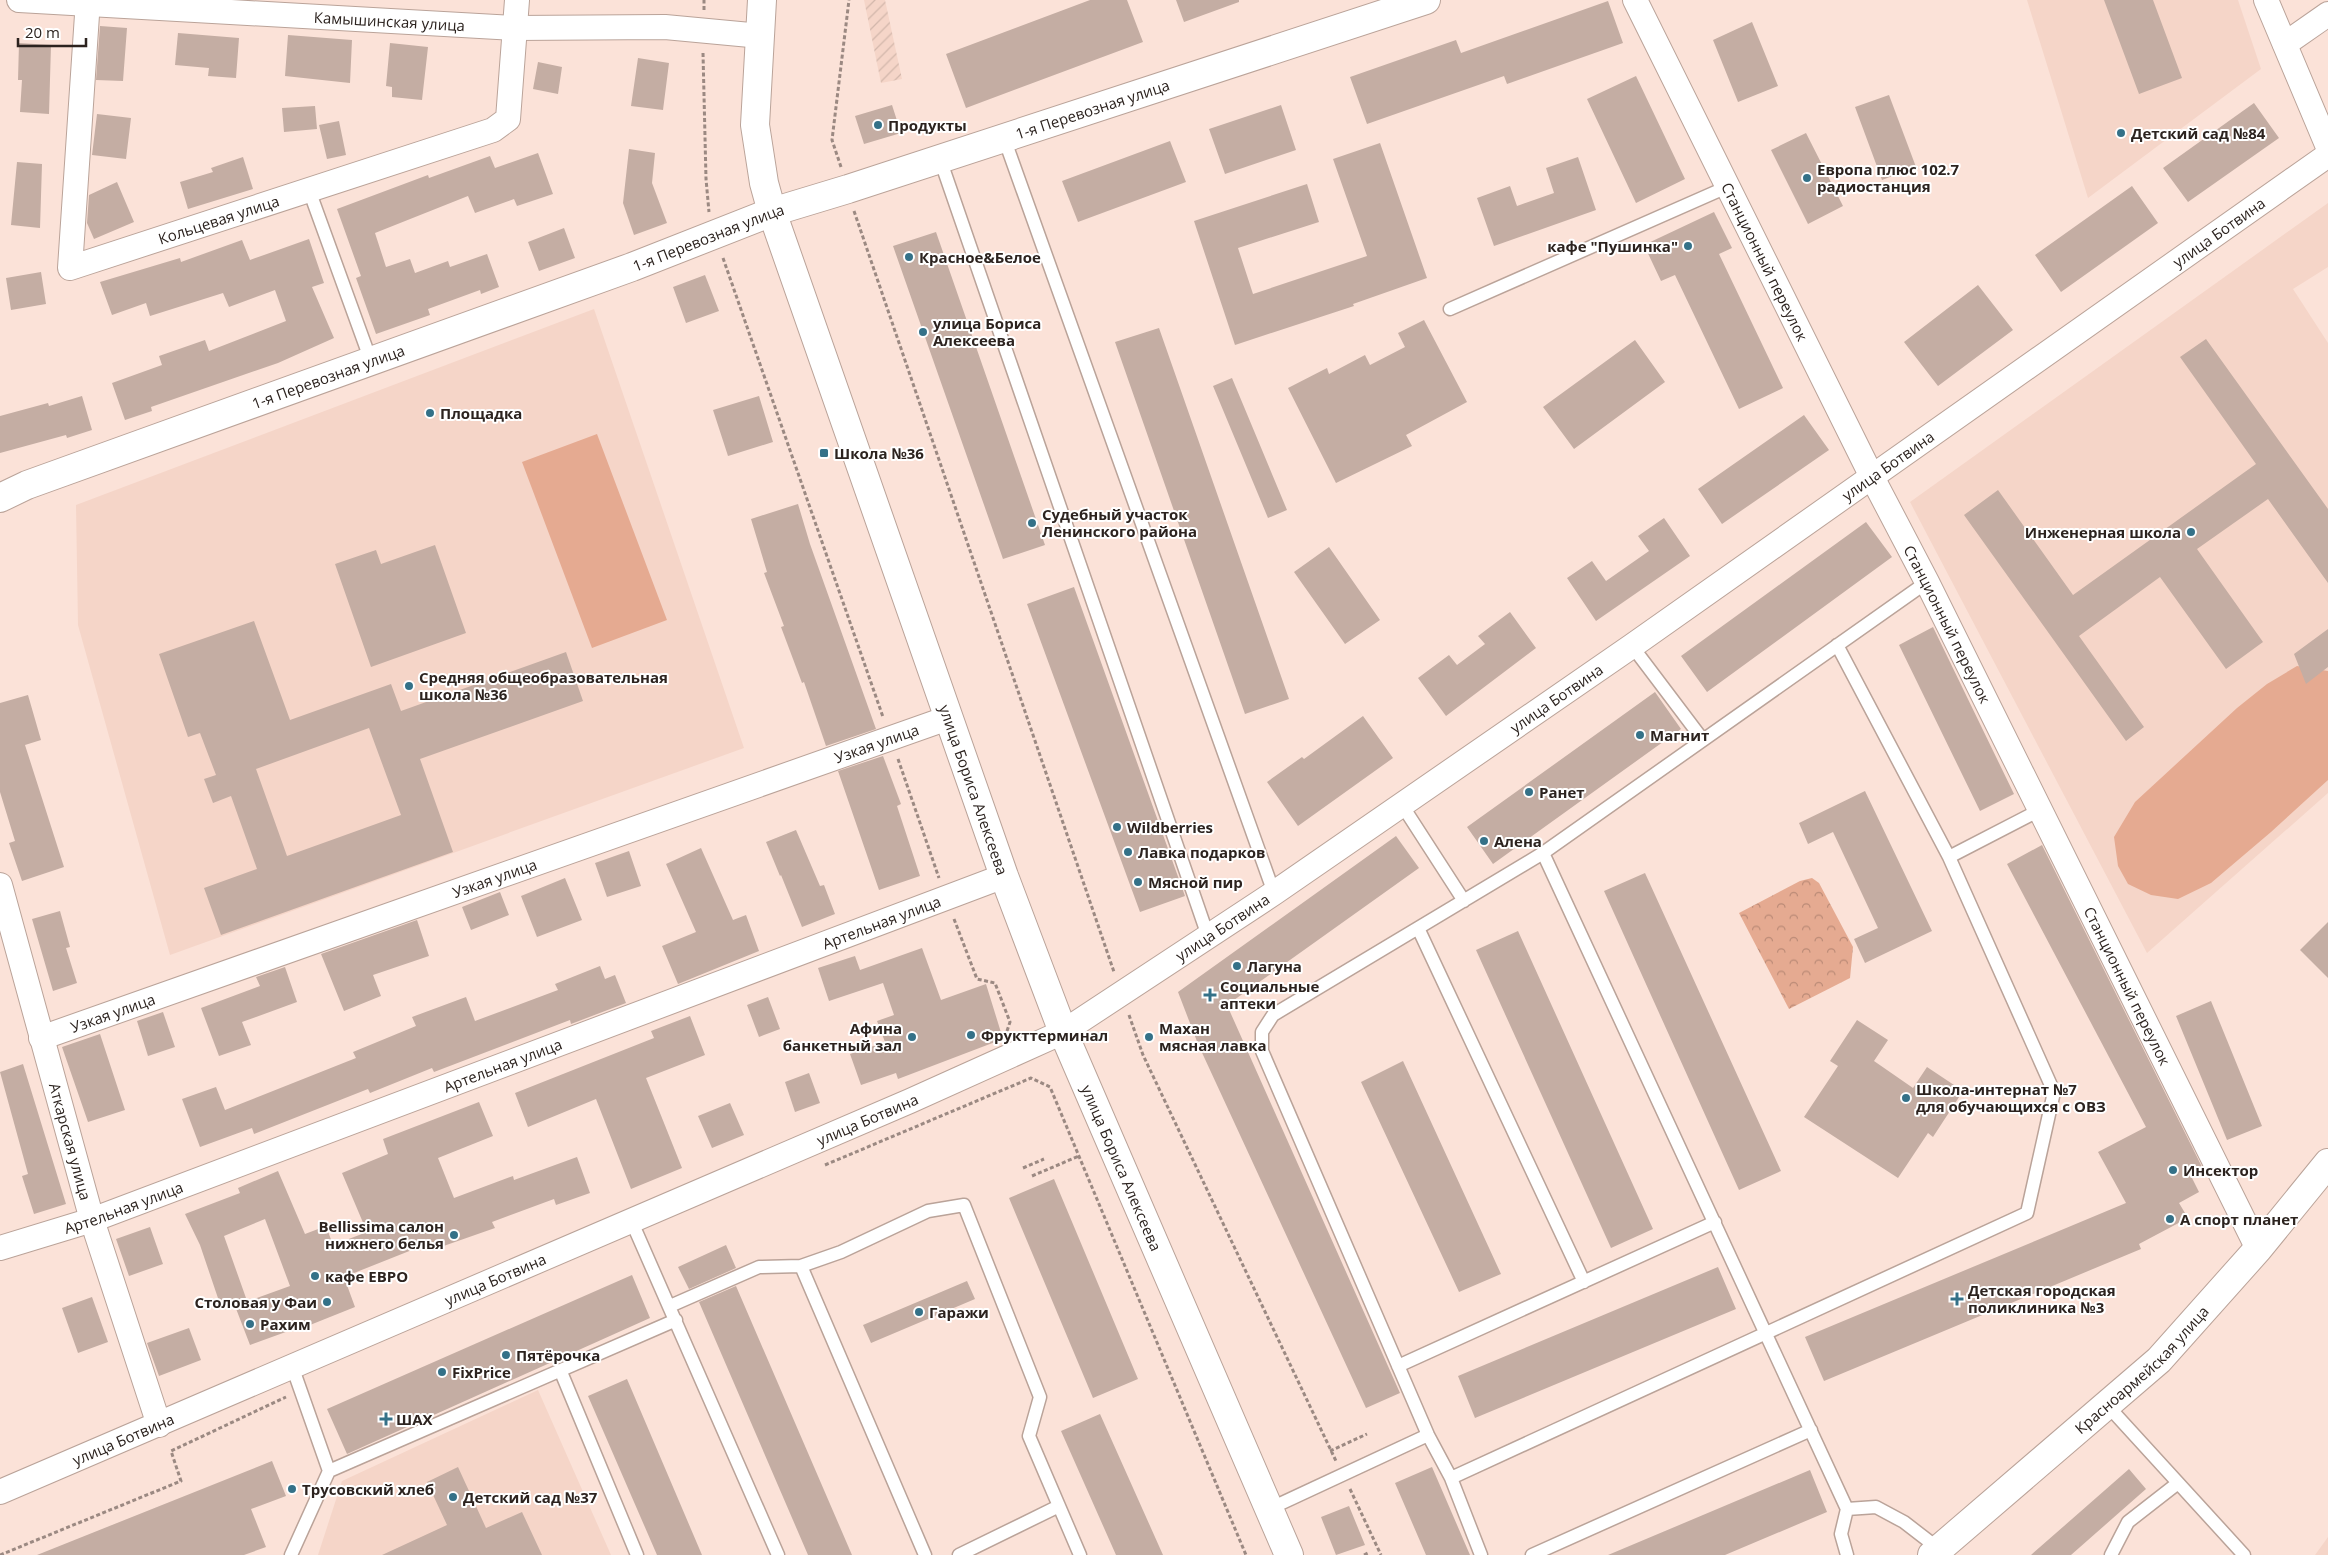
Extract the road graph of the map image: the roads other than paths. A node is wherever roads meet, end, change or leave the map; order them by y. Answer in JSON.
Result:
{"nodes":[{"id":1,"x":19,"y":0,"type":"edge"},
{"id":2,"x":517,"y":0,"type":"edge"},
{"id":3,"x":762,"y":0,"type":"edge"},
{"id":4,"x":1426,"y":0,"type":"edge"},
{"id":5,"x":1634,"y":0,"type":"edge"},
{"id":6,"x":2266,"y":0,"type":"edge"},
{"id":7,"x":88,"y":2,"type":"edge"},
{"id":8,"x":2328,"y":14,"type":"edge"},
{"id":9,"x":514,"y":28,"type":"junction"},
{"id":10,"x":761,"y":36,"type":"junction"},
{"id":11,"x":2285,"y":44,"type":"junction"},
{"id":12,"x":1004,"y":138,"type":"junction"},
{"id":13,"x":2328,"y":147,"type":"edge"},
{"id":14,"x":2328,"y":155,"type":"edge"},
{"id":15,"x":940,"y":159,"type":"junction"},
{"id":16,"x":1727,"y":187,"type":"junction"},
{"id":17,"x":309,"y":190,"type":"junction"},
{"id":18,"x":772,"y":212,"type":"junction"},
{"id":19,"x":1450,"y":309,"type":"dead end"},
{"id":20,"x":371,"y":361,"type":"junction"},
{"id":21,"x":1872,"y":477,"type":"junction"},
{"id":22,"x":0,"y":498,"type":"edge"},
{"id":23,"x":1927,"y":582,"type":"junction"},
{"id":24,"x":1837,"y":645,"type":"junction"},
{"id":25,"x":1632,"y":646,"type":"junction"},
{"id":26,"x":948,"y":718,"type":"junction"},
{"id":27,"x":1703,"y":740,"type":"junction"},
{"id":28,"x":1402,"y":805,"type":"junction"},
{"id":29,"x":2040,"y":810,"type":"junction"},
{"id":30,"x":1543,"y":853,"type":"junction"},
{"id":31,"x":1949,"y":858,"type":"junction"},
{"id":32,"x":1004,"y":876,"type":"junction"},
{"id":33,"x":0,"y":885,"type":"edge"},
{"id":34,"x":1274,"y":892,"type":"junction"},
{"id":35,"x":1464,"y":901,"type":"junction"},
{"id":36,"x":1418,"y":928,"type":"junction"},
{"id":37,"x":6,"y":930,"type":"edge"},
{"id":38,"x":1208,"y":936,"type":"junction"},
{"id":39,"x":1063,"y":1032,"type":"junction"},
{"id":40,"x":41,"y":1038,"type":"junction"},
{"id":41,"x":2328,"y":1162,"type":"edge"},
{"id":42,"x":92,"y":1220,"type":"junction"},
{"id":43,"x":631,"y":1220,"type":"junction"},
{"id":44,"x":1715,"y":1222,"type":"junction"},
{"id":45,"x":0,"y":1248,"type":"edge"},
{"id":46,"x":2258,"y":1249,"type":"junction"},
{"id":47,"x":800,"y":1266,"type":"junction"},
{"id":48,"x":1584,"y":1282,"type":"junction"},
{"id":49,"x":670,"y":1306,"type":"junction"},
{"id":50,"x":676,"y":1320,"type":"junction"},
{"id":51,"x":1767,"y":1334,"type":"junction"},
{"id":52,"x":292,"y":1366,"type":"junction"},
{"id":53,"x":1398,"y":1366,"type":"junction"},
{"id":54,"x":561,"y":1372,"type":"junction"},
{"id":55,"x":2108,"y":1405,"type":"junction"},
{"id":56,"x":158,"y":1425,"type":"junction"},
{"id":57,"x":1811,"y":1430,"type":"junction"},
{"id":58,"x":1428,"y":1435,"type":"junction"},
{"id":59,"x":329,"y":1471,"type":"junction"},
{"id":60,"x":1450,"y":1478,"type":"junction"},
{"id":61,"x":2178,"y":1483,"type":"junction"},
{"id":62,"x":0,"y":1492,"type":"edge"},
{"id":63,"x":1059,"y":1506,"type":"junction"},
{"id":64,"x":1269,"y":1509,"type":"junction"},
{"id":65,"x":1847,"y":1509,"type":"junction"},
{"id":66,"x":1936,"y":1552,"type":"edge"},
{"id":67,"x":290,"y":1555,"type":"edge"},
{"id":68,"x":637,"y":1555,"type":"edge"},
{"id":69,"x":778,"y":1555,"type":"edge"},
{"id":70,"x":925,"y":1555,"type":"edge"},
{"id":71,"x":959,"y":1555,"type":"edge"},
{"id":72,"x":1080,"y":1555,"type":"edge"},
{"id":73,"x":1289,"y":1555,"type":"edge"},
{"id":74,"x":1481,"y":1555,"type":"edge"},
{"id":75,"x":1532,"y":1555,"type":"edge"},
{"id":76,"x":1847,"y":1555,"type":"edge"},
{"id":77,"x":2111,"y":1555,"type":"edge"},
{"id":78,"x":2244,"y":1555,"type":"edge"}],
"edges":[{"from":1,"to":7,"type":"street","name":"Камышинская улица"},
{"from":2,"to":9,"type":"street","name":"Кольцевая улица"},
{"from":3,"to":10,"type":"main road","name":"улица Бориса Алексеева"},
{"from":4,"to":12,"type":"main road","name":"1-я Перевозная улица"},
{"from":5,"to":16,"type":"street","name":"Станционный переулок"},
{"from":6,"to":11,"type":"street"},
{"from":7,"to":9,"type":"street","name":"Камышинская улица"},
{"from":7,"to":17,"type":"street","name":"Кольцевая улица"},
{"from":8,"to":11,"type":"street"},
{"from":9,"to":10,"type":"street","name":"Камышинская улица"},
{"from":9,"to":17,"type":"street","name":"Кольцевая улица"},
{"from":10,"to":18,"type":"main road","name":"улица Бориса Алексеева"},
{"from":11,"to":13,"type":"street"},
{"from":12,"to":15,"type":"main road","name":"1-я Перевозная улица"},
{"from":12,"to":34,"type":"lane"},
{"from":14,"to":21,"type":"street","name":"улица Ботвина"},
{"from":15,"to":18,"type":"main road","name":"1-я Перевозная улица"},
{"from":15,"to":38,"type":"lane"},
{"from":16,"to":19,"type":"lane"},
{"from":16,"to":21,"type":"street","name":"Станционный переулок"},
{"from":17,"to":20,"type":"lane"},
{"from":18,"to":20,"type":"main road","name":"1-я Перевозная улица"},
{"from":18,"to":26,"type":"main road","name":"улица Бориса Алексеева"},
{"from":20,"to":22,"type":"main road","name":"1-я Перевозная улица"},
{"from":21,"to":23,"type":"street","name":"Станционный переулок"},
{"from":21,"to":25,"type":"street","name":"улица Ботвина"},
{"from":23,"to":24,"type":"lane"},
{"from":23,"to":29,"type":"street","name":"Станционный переулок"},
{"from":24,"to":27,"type":"lane"},
{"from":24,"to":31,"type":"lane"},
{"from":25,"to":27,"type":"lane"},
{"from":25,"to":28,"type":"street","name":"улица Ботвина"},
{"from":26,"to":32,"type":"main road","name":"улица Бориса Алексеева"},
{"from":26,"to":40,"type":"street","name":"Узкая улица"},
{"from":27,"to":30,"type":"lane"},
{"from":28,"to":34,"type":"street","name":"улица Ботвина"},
{"from":28,"to":35,"type":"lane"},
{"from":29,"to":31,"type":"lane"},
{"from":29,"to":46,"type":"street","name":"Станционный переулок"},
{"from":30,"to":35,"type":"lane"},
{"from":30,"to":44,"type":"lane"},
{"from":31,"to":51,"type":"lane"},
{"from":32,"to":39,"type":"main road","name":"улица Бориса Алексеева"},
{"from":32,"to":42,"type":"street","name":"Артельная улица"},
{"from":33,"to":37,"type":"street","name":"Аткарская улица"},
{"from":34,"to":38,"type":"street","name":"улица Ботвина"},
{"from":35,"to":36,"type":"lane"},
{"from":36,"to":48,"type":"lane"},
{"from":36,"to":53,"type":"lane"},
{"from":37,"to":40,"type":"street","name":"Аткарская улица"},
{"from":38,"to":39,"type":"street","name":"улица Ботвина"},
{"from":39,"to":43,"type":"street","name":"улица Ботвина"},
{"from":39,"to":64,"type":"main road","name":"улица Бориса Алексеева"},
{"from":40,"to":42,"type":"street","name":"Аткарская улица"},
{"from":41,"to":46,"type":"main road","name":"Красноармейская улица"},
{"from":42,"to":45,"type":"street","name":"Артельная улица"},
{"from":42,"to":56,"type":"street","name":"Аткарская улица"},
{"from":43,"to":49,"type":"lane"},
{"from":43,"to":52,"type":"street","name":"улица Ботвина"},
{"from":44,"to":48,"type":"lane"},
{"from":44,"to":51,"type":"lane"},
{"from":46,"to":55,"type":"main road","name":"Красноармейская улица"},
{"from":47,"to":49,"type":"lane"},
{"from":47,"to":63,"type":"lane"},
{"from":47,"to":70,"type":"lane"},
{"from":48,"to":53,"type":"lane"},
{"from":49,"to":50,"type":"lane"},
{"from":50,"to":54,"type":"lane"},
{"from":50,"to":69,"type":"lane"},
{"from":51,"to":57,"type":"lane"},
{"from":51,"to":60,"type":"lane"},
{"from":52,"to":56,"type":"street","name":"улица Ботвина"},
{"from":52,"to":59,"type":"lane"},
{"from":53,"to":58,"type":"lane"},
{"from":54,"to":59,"type":"lane"},
{"from":54,"to":68,"type":"lane"},
{"from":55,"to":61,"type":"lane"},
{"from":55,"to":66,"type":"main road","name":"Красноармейская улица"},
{"from":56,"to":62,"type":"street","name":"улица Ботвина"},
{"from":57,"to":65,"type":"lane"},
{"from":57,"to":75,"type":"lane"},
{"from":58,"to":60,"type":"lane"},
{"from":58,"to":64,"type":"lane"},
{"from":59,"to":67,"type":"lane"},
{"from":60,"to":74,"type":"lane"},
{"from":61,"to":77,"type":"lane"},
{"from":61,"to":78,"type":"lane"},
{"from":63,"to":71,"type":"lane"},
{"from":63,"to":72,"type":"lane"},
{"from":64,"to":73,"type":"main road","name":"улица Бориса Алексеева"},
{"from":65,"to":66,"type":"lane"},
{"from":65,"to":76,"type":"lane"}]}
